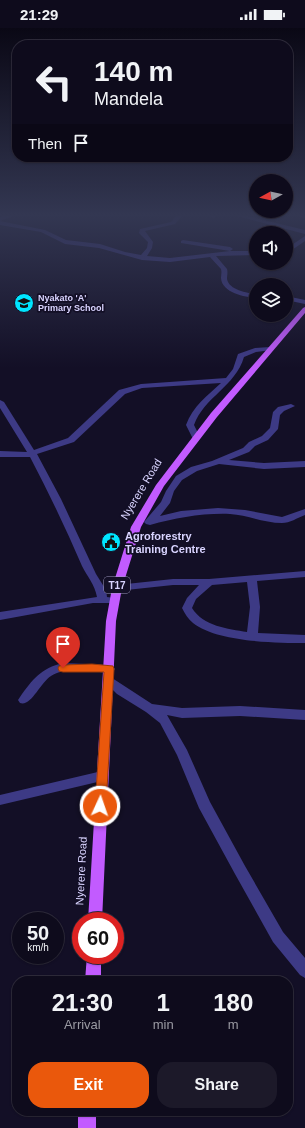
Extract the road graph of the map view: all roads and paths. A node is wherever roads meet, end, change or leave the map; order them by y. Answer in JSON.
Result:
{"nodes":[{"id":1,"x":221,"y":265,"type":"edge"},
{"id":2,"x":304,"y":294,"type":"dead end"},
{"id":3,"x":249,"y":295,"type":"edge"},
{"id":4,"x":293,"y":296,"type":"edge"},
{"id":5,"x":293,"y":299,"type":"edge"},
{"id":6,"x":305,"y":302,"type":"edge"},
{"id":7,"x":305,"y":309,"type":"edge"},
{"id":8,"x":270,"y":349,"type":"junction"},
{"id":9,"x":229,"y":380,"type":"junction"},
{"id":10,"x":0,"y":402,"type":"edge"},
{"id":11,"x":291,"y":406,"type":"dead end"},
{"id":12,"x":196,"y":437,"type":"junction"},
{"id":13,"x":0,"y":454,"type":"edge"},
{"id":14,"x":33,"y":454,"type":"junction"},
{"id":15,"x":219,"y":462,"type":"junction"},
{"id":16,"x":305,"y":464,"type":"edge"},
{"id":17,"x":305,"y":512,"type":"edge"},
{"id":18,"x":150,"y":522,"type":"junction"},
{"id":19,"x":136,"y":527,"type":"junction"},
{"id":20,"x":305,"y":574,"type":"edge"},
{"id":21,"x":251,"y":578,"type":"junction"},
{"id":22,"x":209,"y":582,"type":"junction"},
{"id":23,"x":117,"y":588,"type":"junction"},
{"id":24,"x":109,"y":600,"type":"junction"},
{"id":25,"x":0,"y":616,"type":"edge"},
{"id":26,"x":252,"y":636,"type":"junction"},
{"id":27,"x":305,"y":639,"type":"edge"},
{"id":28,"x":109,"y":675,"type":"junction"},
{"id":29,"x":24,"y":700,"type":"dead end"},
{"id":30,"x":150,"y":709,"type":"junction"},
{"id":31,"x":305,"y":715,"type":"edge"},
{"id":32,"x":102,"y":776,"type":"junction"},
{"id":33,"x":0,"y":800,"type":"edge"},
{"id":34,"x":95,"y":912,"type":"edge"},
{"id":35,"x":94,"y":964,"type":"edge"},
{"id":36,"x":305,"y":970,"type":"edge"},
{"id":37,"x":93,"y":976,"type":"edge"},
{"id":38,"x":87,"y":1116,"type":"edge"},
{"id":39,"x":87,"y":1128,"type":"edge"}],
"edges":[{"from":1,"to":3,"type":"street"},
{"from":2,"to":4,"type":"street"},
{"from":5,"to":6,"type":"street"},
{"from":7,"to":8,"type":"main road","name":"Nyerere Road","number":"T17"},
{"from":8,"to":9,"type":"street"},
{"from":8,"to":12,"type":"main road","name":"Nyerere Road","number":"T17"},
{"from":9,"to":12,"type":"street"},
{"from":9,"to":14,"type":"street"},
{"from":10,"to":14,"type":"street"},
{"from":11,"to":15,"type":"street"},
{"from":12,"to":19,"type":"main road","name":"Nyerere Road","number":"T17"},
{"from":13,"to":14,"type":"street"},
{"from":14,"to":24,"type":"street"},
{"from":15,"to":16,"type":"street"},
{"from":15,"to":18,"type":"street"},
{"from":17,"to":18,"type":"street"},
{"from":18,"to":19,"type":"street"},
{"from":19,"to":23,"type":"main road","name":"Nyerere Road","number":"T17"},
{"from":20,"to":21,"type":"street"},
{"from":21,"to":22,"type":"street"},
{"from":21,"to":26,"type":"street"},
{"from":22,"to":23,"type":"street"},
{"from":22,"to":26,"type":"street"},
{"from":23,"to":24,"type":"main road","name":"Nyerere Road","number":"T17"},
{"from":24,"to":25,"type":"street"},
{"from":24,"to":28,"type":"main road","name":"Nyerere Road","number":"T17"},
{"from":26,"to":27,"type":"street"},
{"from":28,"to":29,"type":"street"},
{"from":28,"to":30,"type":"street"},
{"from":28,"to":32,"type":"main road","name":"Nyerere Road","number":"T17"},
{"from":30,"to":31,"type":"street"},
{"from":30,"to":36,"type":"street"},
{"from":32,"to":33,"type":"street"},
{"from":32,"to":34,"type":"main road","name":"Nyerere Road","number":"T17"},
{"from":35,"to":37,"type":"main road"},
{"from":38,"to":39,"type":"main road"}]}
